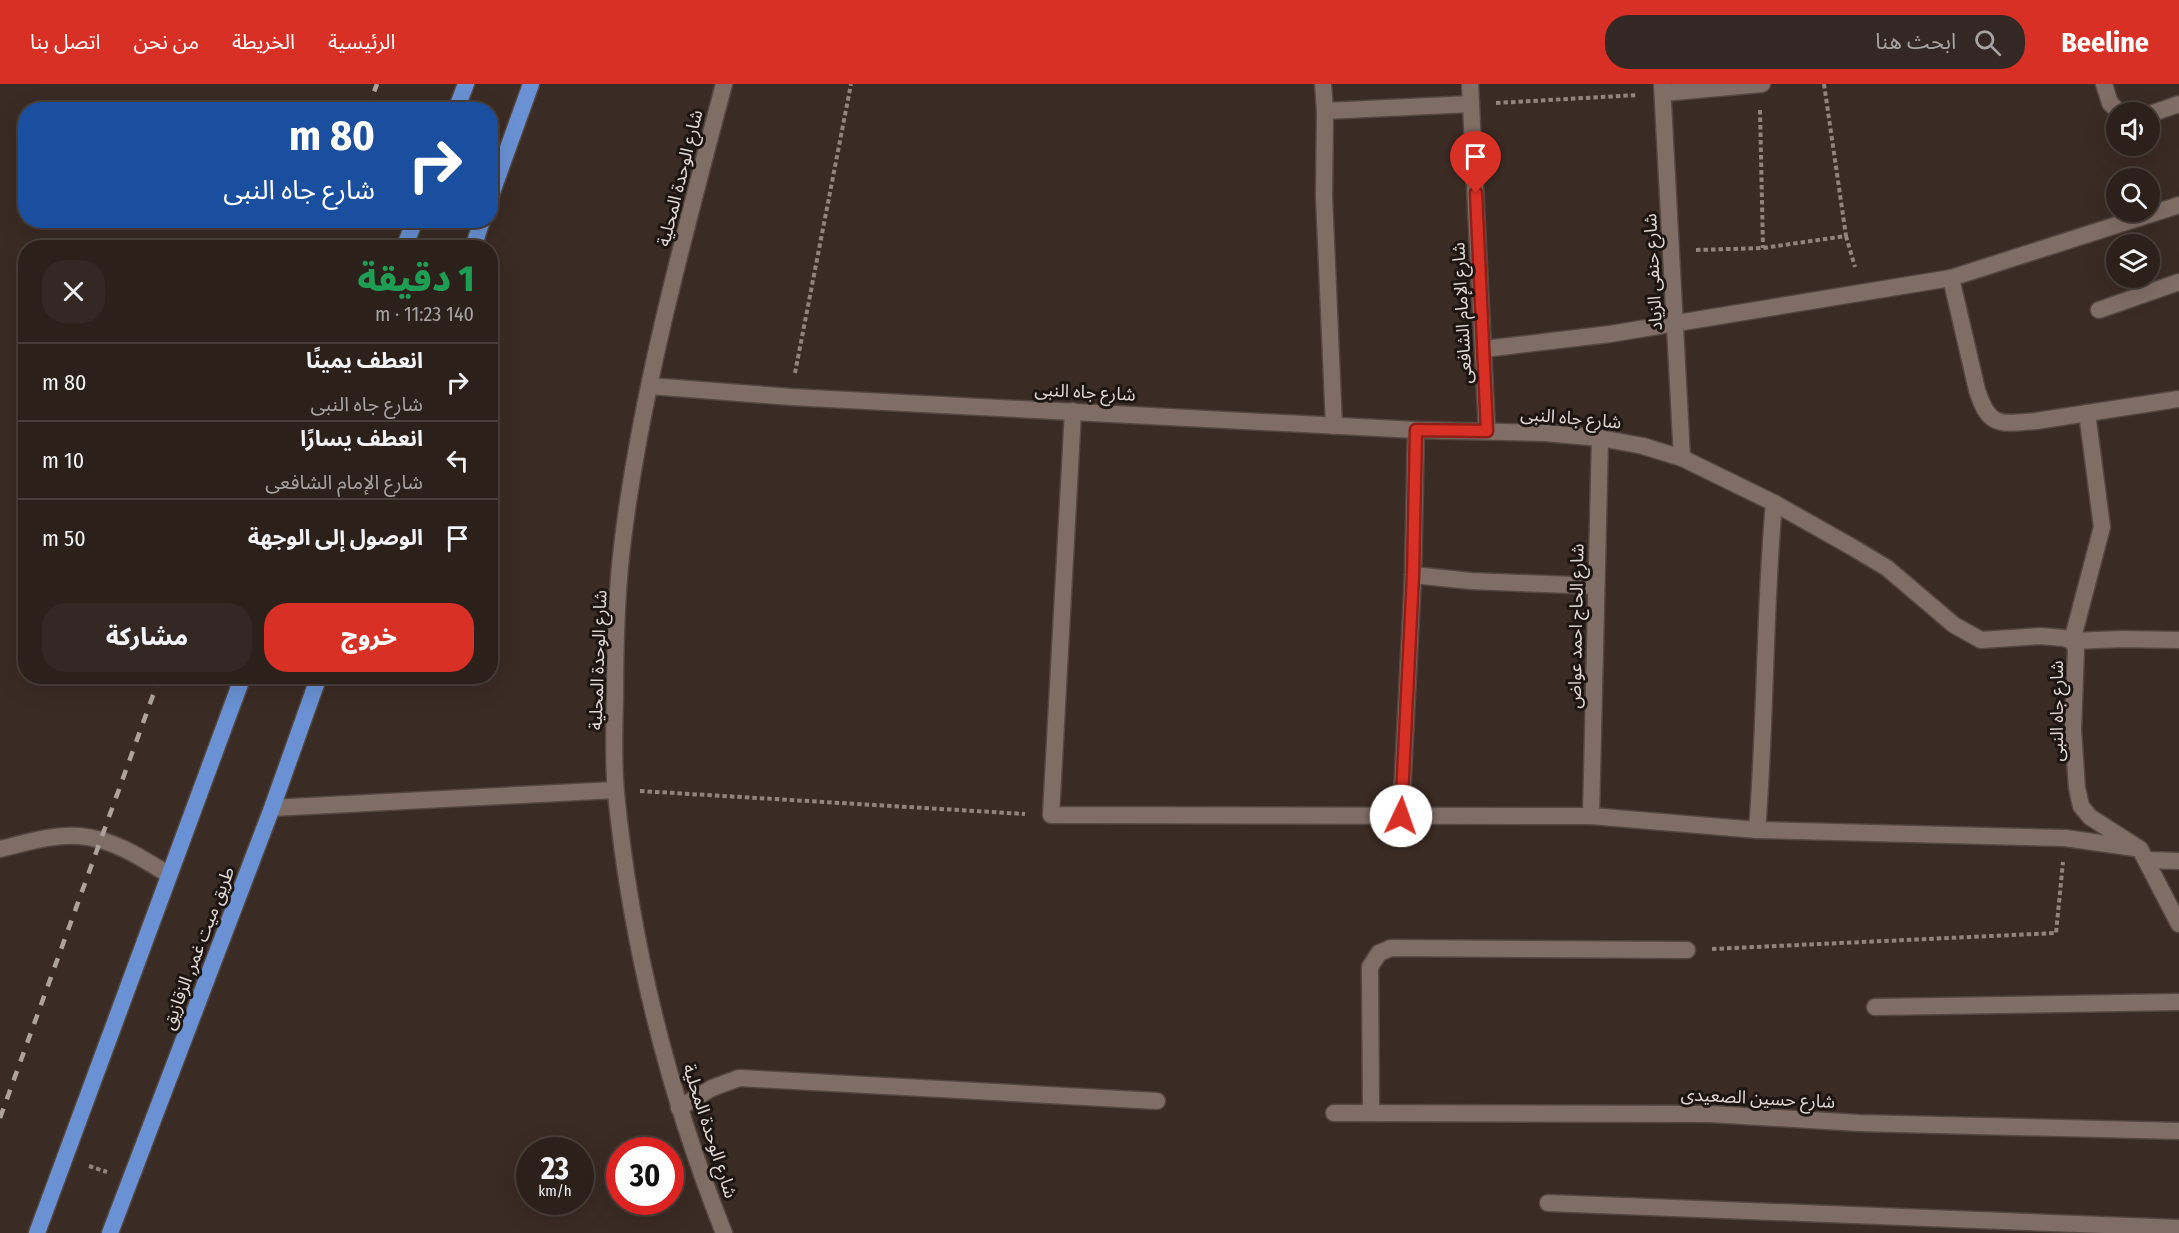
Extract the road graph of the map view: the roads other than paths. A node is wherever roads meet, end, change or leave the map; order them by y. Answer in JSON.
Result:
{"nodes":[{"id":1,"x":466,"y":84,"type":"edge"},
{"id":2,"x":531,"y":84,"type":"edge"},
{"id":3,"x":724,"y":84,"type":"edge"},
{"id":4,"x":1323,"y":84,"type":"edge"},
{"id":5,"x":1470,"y":84,"type":"edge"},
{"id":6,"x":1761,"y":84,"type":"edge"},
{"id":7,"x":2104,"y":84,"type":"edge"},
{"id":8,"x":1663,"y":89,"type":"edge"},
{"id":9,"x":459,"y":102,"type":"edge"},
{"id":10,"x":2110,"y":102,"type":"edge"},
{"id":11,"x":1472,"y":104,"type":"junction"},
{"id":12,"x":2179,"y":104,"type":"edge"},
{"id":13,"x":1325,"y":111,"type":"junction"},
{"id":14,"x":2160,"y":111,"type":"edge"},
{"id":15,"x":498,"y":176,"type":"edge"},
{"id":16,"x":2179,"y":206,"type":"edge"},
{"id":17,"x":1951,"y":278,"type":"junction"},
{"id":18,"x":2179,"y":282,"type":"edge"},
{"id":19,"x":2100,"y":310,"type":"dead end"},
{"id":20,"x":1675,"y":322,"type":"junction"},
{"id":21,"x":1484,"y":349,"type":"junction"},
{"id":22,"x":651,"y":386,"type":"junction"},
{"id":23,"x":2179,"y":399,"type":"edge"},
{"id":24,"x":1073,"y":411,"type":"junction"},
{"id":25,"x":2087,"y":413,"type":"junction"},
{"id":26,"x":1334,"y":426,"type":"junction"},
{"id":27,"x":1416,"y":430,"type":"junction"},
{"id":28,"x":1487,"y":431,"type":"junction"},
{"id":29,"x":1600,"y":438,"type":"junction"},
{"id":30,"x":1682,"y":458,"type":"junction"},
{"id":31,"x":1774,"y":503,"type":"junction"},
{"id":32,"x":1413,"y":575,"type":"junction"},
{"id":33,"x":1596,"y":586,"type":"junction"},
{"id":34,"x":2072,"y":640,"type":"junction"},
{"id":35,"x":2179,"y":640,"type":"edge"},
{"id":36,"x":240,"y":684,"type":"edge"},
{"id":37,"x":316,"y":684,"type":"edge"},
{"id":38,"x":615,"y":790,"type":"junction"},
{"id":39,"x":272,"y":808,"type":"junction"},
{"id":40,"x":1401,"y":816,"type":"junction"},
{"id":41,"x":1591,"y":816,"type":"junction"},
{"id":42,"x":1757,"y":830,"type":"junction"},
{"id":43,"x":0,"y":849,"type":"edge"},
{"id":44,"x":2143,"y":854,"type":"junction"},
{"id":45,"x":2179,"y":861,"type":"edge"},
{"id":46,"x":169,"y":875,"type":"junction"},
{"id":47,"x":2179,"y":924,"type":"edge"},
{"id":48,"x":1688,"y":950,"type":"road end"},
{"id":49,"x":2179,"y":1002,"type":"edge"},
{"id":50,"x":1875,"y":1007,"type":"dead end"},
{"id":51,"x":1157,"y":1101,"type":"dead end"},
{"id":52,"x":679,"y":1108,"type":"junction"},
{"id":53,"x":1371,"y":1112,"type":"junction"},
{"id":54,"x":1334,"y":1113,"type":"dead end"},
{"id":55,"x":2179,"y":1131,"type":"edge"},
{"id":56,"x":1548,"y":1203,"type":"dead end"},
{"id":57,"x":2179,"y":1228,"type":"edge"},
{"id":58,"x":37,"y":1233,"type":"edge"},
{"id":59,"x":110,"y":1233,"type":"edge"},
{"id":60,"x":724,"y":1233,"type":"edge"}],
"edges":[{"from":1,"to":9,"type":"highway"},
{"from":2,"to":15,"type":"highway"},
{"from":3,"to":22,"type":"street","name":"شارع الوحدة المحلية"},
{"from":4,"to":13,"type":"street"},
{"from":5,"to":11,"type":"street","name":"شارع الإمام الشافعى"},
{"from":6,"to":8,"type":"street"},
{"from":7,"to":10,"type":"street"},
{"from":8,"to":20,"type":"street","name":"شارع حنفى الزياد"},
{"from":11,"to":13,"type":"street"},
{"from":11,"to":21,"type":"street","name":"شارع الإمام الشافعى"},
{"from":12,"to":14,"type":"street"},
{"from":13,"to":26,"type":"street"},
{"from":16,"to":17,"type":"street"},
{"from":17,"to":20,"type":"street"},
{"from":17,"to":25,"type":"street"},
{"from":18,"to":19,"type":"street"},
{"from":20,"to":21,"type":"street"},
{"from":20,"to":30,"type":"street","name":"شارع حنفى الزياد"},
{"from":21,"to":28,"type":"street","name":"شارع الإمام الشافعى"},
{"from":22,"to":24,"type":"street","name":"شارع جاه النبى"},
{"from":22,"to":38,"type":"street","name":"شارع الوحدة المحلية"},
{"from":23,"to":25,"type":"street"},
{"from":24,"to":26,"type":"street","name":"شارع جاه النبى"},
{"from":24,"to":40,"type":"street"},
{"from":25,"to":34,"type":"street"},
{"from":26,"to":27,"type":"street","name":"شارع جاه النبى"},
{"from":27,"to":28,"type":"street","name":"شارع جاه النبى"},
{"from":27,"to":32,"type":"street"},
{"from":28,"to":29,"type":"street","name":"شارع جاه النبى"},
{"from":29,"to":30,"type":"street","name":"شارع جاه النبى"},
{"from":29,"to":33,"type":"street","name":"شارع الحاج احمد عواض"},
{"from":30,"to":31,"type":"street","name":"شارع جاه النبى"},
{"from":31,"to":34,"type":"street","name":"شارع جاه النبى"},
{"from":31,"to":42,"type":"street"},
{"from":32,"to":33,"type":"street"},
{"from":32,"to":40,"type":"street"},
{"from":33,"to":41,"type":"street","name":"شارع الحاج احمد عواض"},
{"from":34,"to":35,"type":"street"},
{"from":34,"to":44,"type":"street","name":"شارع جاه النبى"},
{"from":36,"to":46,"type":"highway"},
{"from":37,"to":39,"type":"highway","name":"طريق ميت غمر, الزقازيق"},
{"from":38,"to":39,"type":"street"},
{"from":38,"to":52,"type":"street","name":"شارع الوحدة المحلية"},
{"from":39,"to":59,"type":"highway","name":"طريق ميت غمر, الزقازيق"},
{"from":40,"to":41,"type":"street"},
{"from":41,"to":42,"type":"street"},
{"from":42,"to":44,"type":"street"},
{"from":43,"to":46,"type":"street"},
{"from":44,"to":45,"type":"street"},
{"from":44,"to":47,"type":"street"},
{"from":46,"to":58,"type":"highway"},
{"from":48,"to":53,"type":"street"},
{"from":49,"to":50,"type":"street"},
{"from":51,"to":52,"type":"street"},
{"from":52,"to":60,"type":"street","name":"شارع الوحدة المحلية"},
{"from":53,"to":54,"type":"street","name":"شارع حسين الصعيدى"},
{"from":53,"to":55,"type":"street","name":"شارع حسين الصعيدى"},
{"from":56,"to":57,"type":"street"}]}
